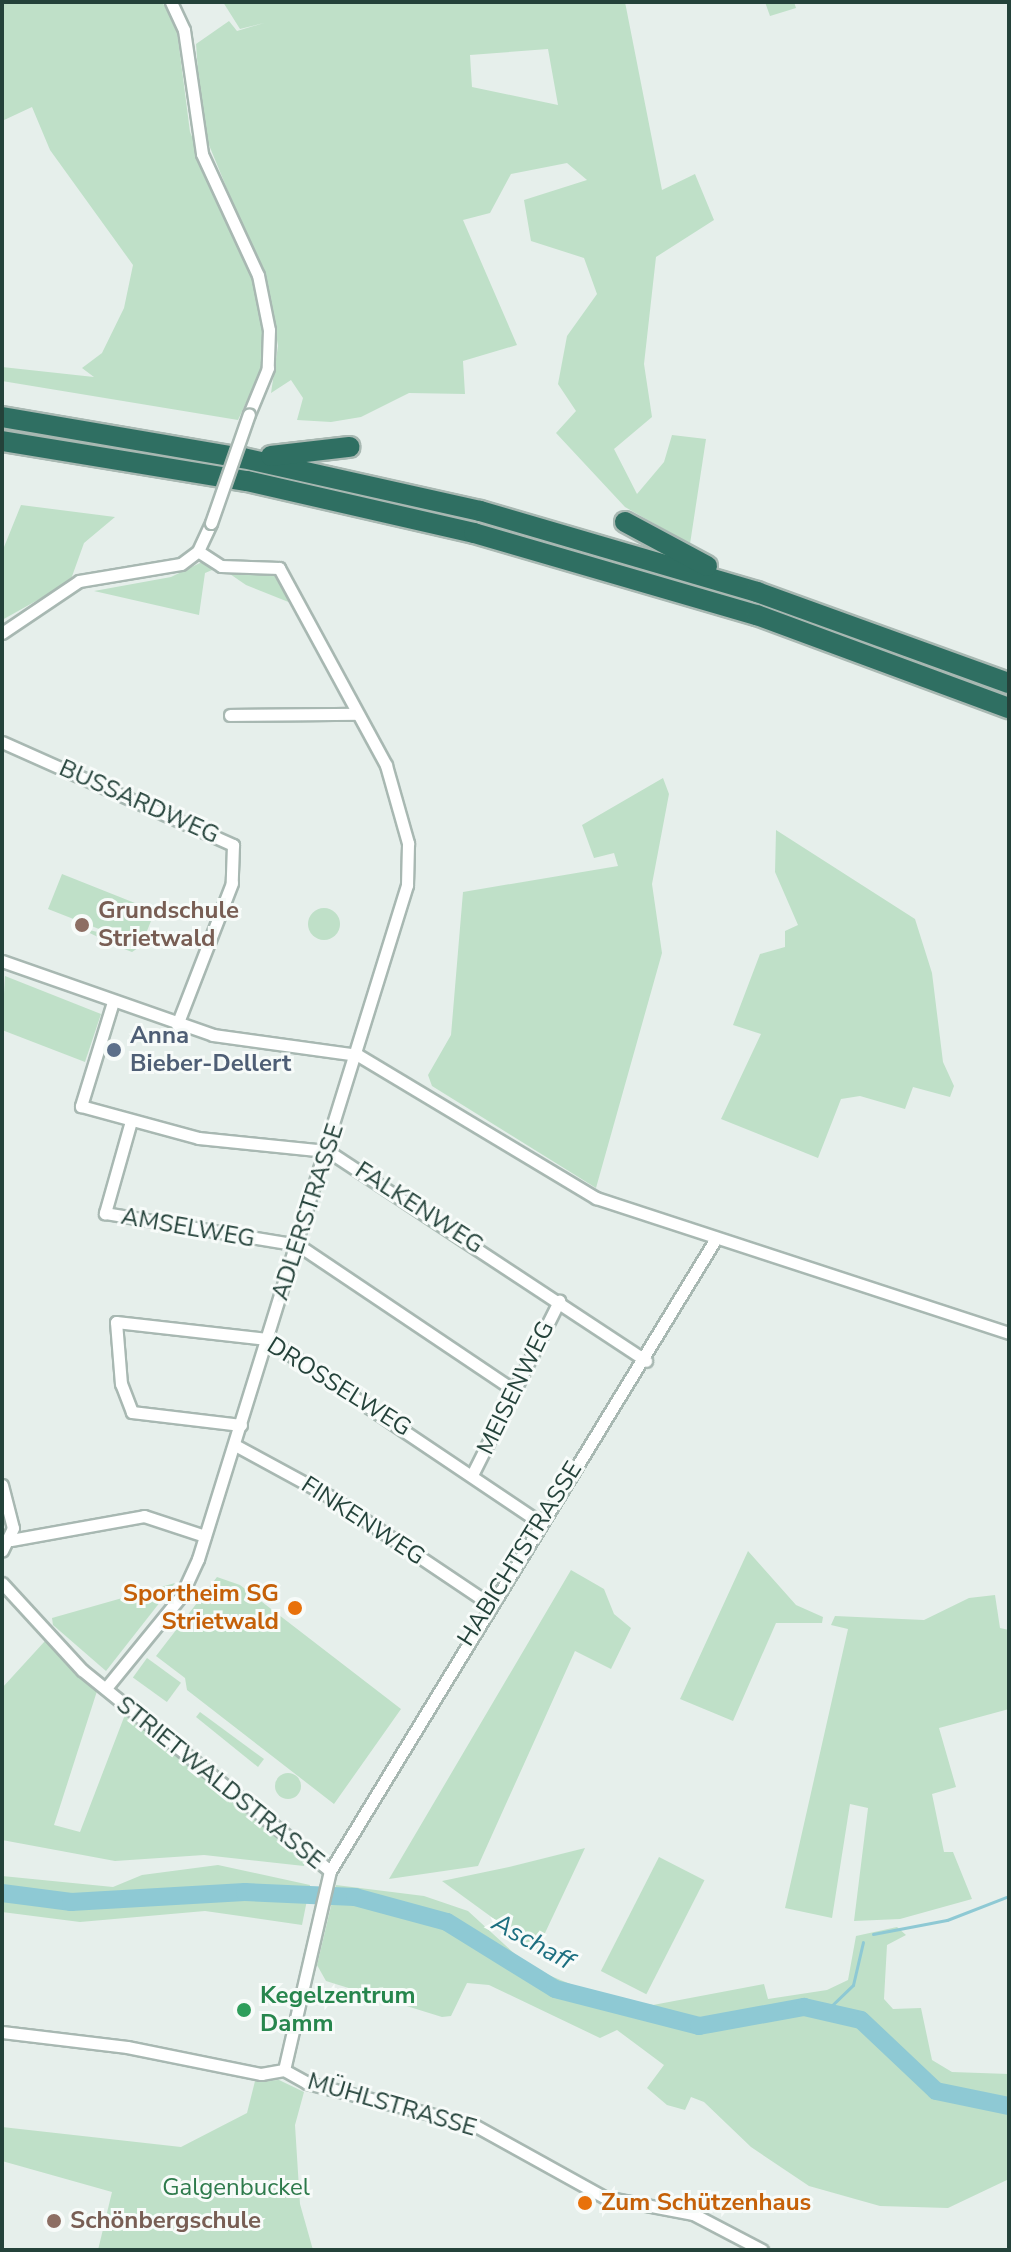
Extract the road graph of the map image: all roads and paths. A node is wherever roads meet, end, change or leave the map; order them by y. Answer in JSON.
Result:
{"nodes":[{"id":1,"x":171,"y":2,"type":"edge"},
{"id":2,"x":2,"y":417,"type":"edge"},
{"id":3,"x":2,"y":441,"type":"edge"},
{"id":4,"x":349,"y":447,"type":"dead end"},
{"id":5,"x":243,"y":458,"type":"junction"},
{"id":6,"x":625,"y":522,"type":"dead end"},
{"id":7,"x":198,"y":551,"type":"junction"},
{"id":8,"x":757,"y":592,"type":"junction"},
{"id":9,"x":2,"y":633,"type":"edge"},
{"id":10,"x":1009,"y":683,"type":"edge"},
{"id":11,"x":1009,"y":708,"type":"edge"},
{"id":12,"x":356,"y":714,"type":"junction"},
{"id":13,"x":230,"y":715,"type":"dead end"},
{"id":14,"x":2,"y":742,"type":"edge"},
{"id":15,"x":2,"y":961,"type":"edge"},
{"id":16,"x":112,"y":1005,"type":"junction"},
{"id":17,"x":177,"y":1025,"type":"junction"},
{"id":18,"x":358,"y":1055,"type":"junction"},
{"id":19,"x":131,"y":1121,"type":"junction"},
{"id":20,"x":328,"y":1151,"type":"junction"},
{"id":21,"x":715,"y":1240,"type":"junction"},
{"id":22,"x":298,"y":1245,"type":"junction"},
{"id":23,"x":559,"y":1301,"type":"junction"},
{"id":24,"x":1009,"y":1333,"type":"edge"},
{"id":25,"x":267,"y":1339,"type":"junction"},
{"id":26,"x":646,"y":1361,"type":"junction"},
{"id":27,"x":515,"y":1391,"type":"junction"},
{"id":28,"x":241,"y":1425,"type":"junction"},
{"id":29,"x":235,"y":1445,"type":"junction"},
{"id":30,"x":472,"y":1475,"type":"junction"},
{"id":31,"x":2,"y":1485,"type":"edge"},
{"id":32,"x":538,"y":1521,"type":"junction"},
{"id":33,"x":205,"y":1536,"type":"junction"},
{"id":34,"x":11,"y":1540,"type":"junction"},
{"id":35,"x":2,"y":1551,"type":"edge"},
{"id":36,"x":2,"y":1583,"type":"edge"},
{"id":37,"x":488,"y":1603,"type":"junction"},
{"id":38,"x":106,"y":1688,"type":"junction"},
{"id":39,"x":330,"y":1871,"type":"junction"},
{"id":40,"x":2,"y":2032,"type":"edge"},
{"id":41,"x":284,"y":2070,"type":"junction"},
{"id":42,"x":762,"y":2250,"type":"edge"}],
"edges":[{"from":1,"to":7,"type":"street","bridge":true},
{"from":2,"to":5,"type":"highway"},
{"from":3,"to":11,"type":"highway"},
{"from":4,"to":5,"type":"highway"},
{"from":5,"to":8,"type":"highway"},
{"from":6,"to":8,"type":"highway"},
{"from":7,"to":9,"type":"street"},
{"from":7,"to":12,"type":"street","name":"ADLERSTRASSE"},
{"from":8,"to":10,"type":"highway"},
{"from":12,"to":13,"type":"street"},
{"from":12,"to":18,"type":"street","name":"ADLERSTRASSE"},
{"from":14,"to":17,"type":"street","name":"BUSSARDWEG"},
{"from":15,"to":16,"type":"street"},
{"from":16,"to":17,"type":"street"},
{"from":16,"to":19,"type":"street","name":"FALKENWEG"},
{"from":17,"to":18,"type":"street"},
{"from":18,"to":20,"type":"street","name":"ADLERSTRASSE"},
{"from":18,"to":21,"type":"street"},
{"from":19,"to":20,"type":"street","name":"FALKENWEG"},
{"from":19,"to":22,"type":"street","name":"AMSELWEG"},
{"from":20,"to":22,"type":"street","name":"ADLERSTRASSE"},
{"from":20,"to":23,"type":"street","name":"FALKENWEG"},
{"from":21,"to":24,"type":"street"},
{"from":21,"to":26,"type":"street","name":"HABICHTSTRASSE"},
{"from":22,"to":25,"type":"street","name":"ADLERSTRASSE"},
{"from":22,"to":27,"type":"street","name":"AMSELWEG"},
{"from":23,"to":26,"type":"street","name":"FALKENWEG"},
{"from":23,"to":27,"type":"street","name":"MEISENWEG"},
{"from":25,"to":28,"type":"street","name":"ADLERSTRASSE"},
{"from":25,"to":28,"type":"street","name":"DROSSELWEG"},
{"from":25,"to":30,"type":"street","name":"DROSSELWEG"},
{"from":26,"to":32,"type":"street","name":"HABICHTSTRASSE"},
{"from":27,"to":30,"type":"street","name":"MEISENWEG"},
{"from":28,"to":29,"type":"street","name":"ADLERSTRASSE"},
{"from":29,"to":33,"type":"street","name":"ADLERSTRASSE"},
{"from":29,"to":37,"type":"street","name":"FINKENWEG"},
{"from":30,"to":32,"type":"street","name":"DROSSELWEG"},
{"from":31,"to":34,"type":"street"},
{"from":32,"to":37,"type":"street","name":"HABICHTSTRASSE"},
{"from":33,"to":34,"type":"street"},
{"from":33,"to":38,"type":"street","name":"ADLERSTRASSE"},
{"from":34,"to":35,"type":"street"},
{"from":36,"to":38,"type":"street","name":"STRIETWALDSTRASSE"},
{"from":37,"to":39,"type":"street","name":"HABICHTSTRASSE"},
{"from":38,"to":39,"type":"street","name":"STRIETWALDSTRASSE"},
{"from":39,"to":41,"type":"street","name":"STRIETWALDSTRASSE"},
{"from":40,"to":41,"type":"street"},
{"from":41,"to":42,"type":"street","name":"MÜHLSTRASSE"}]}
